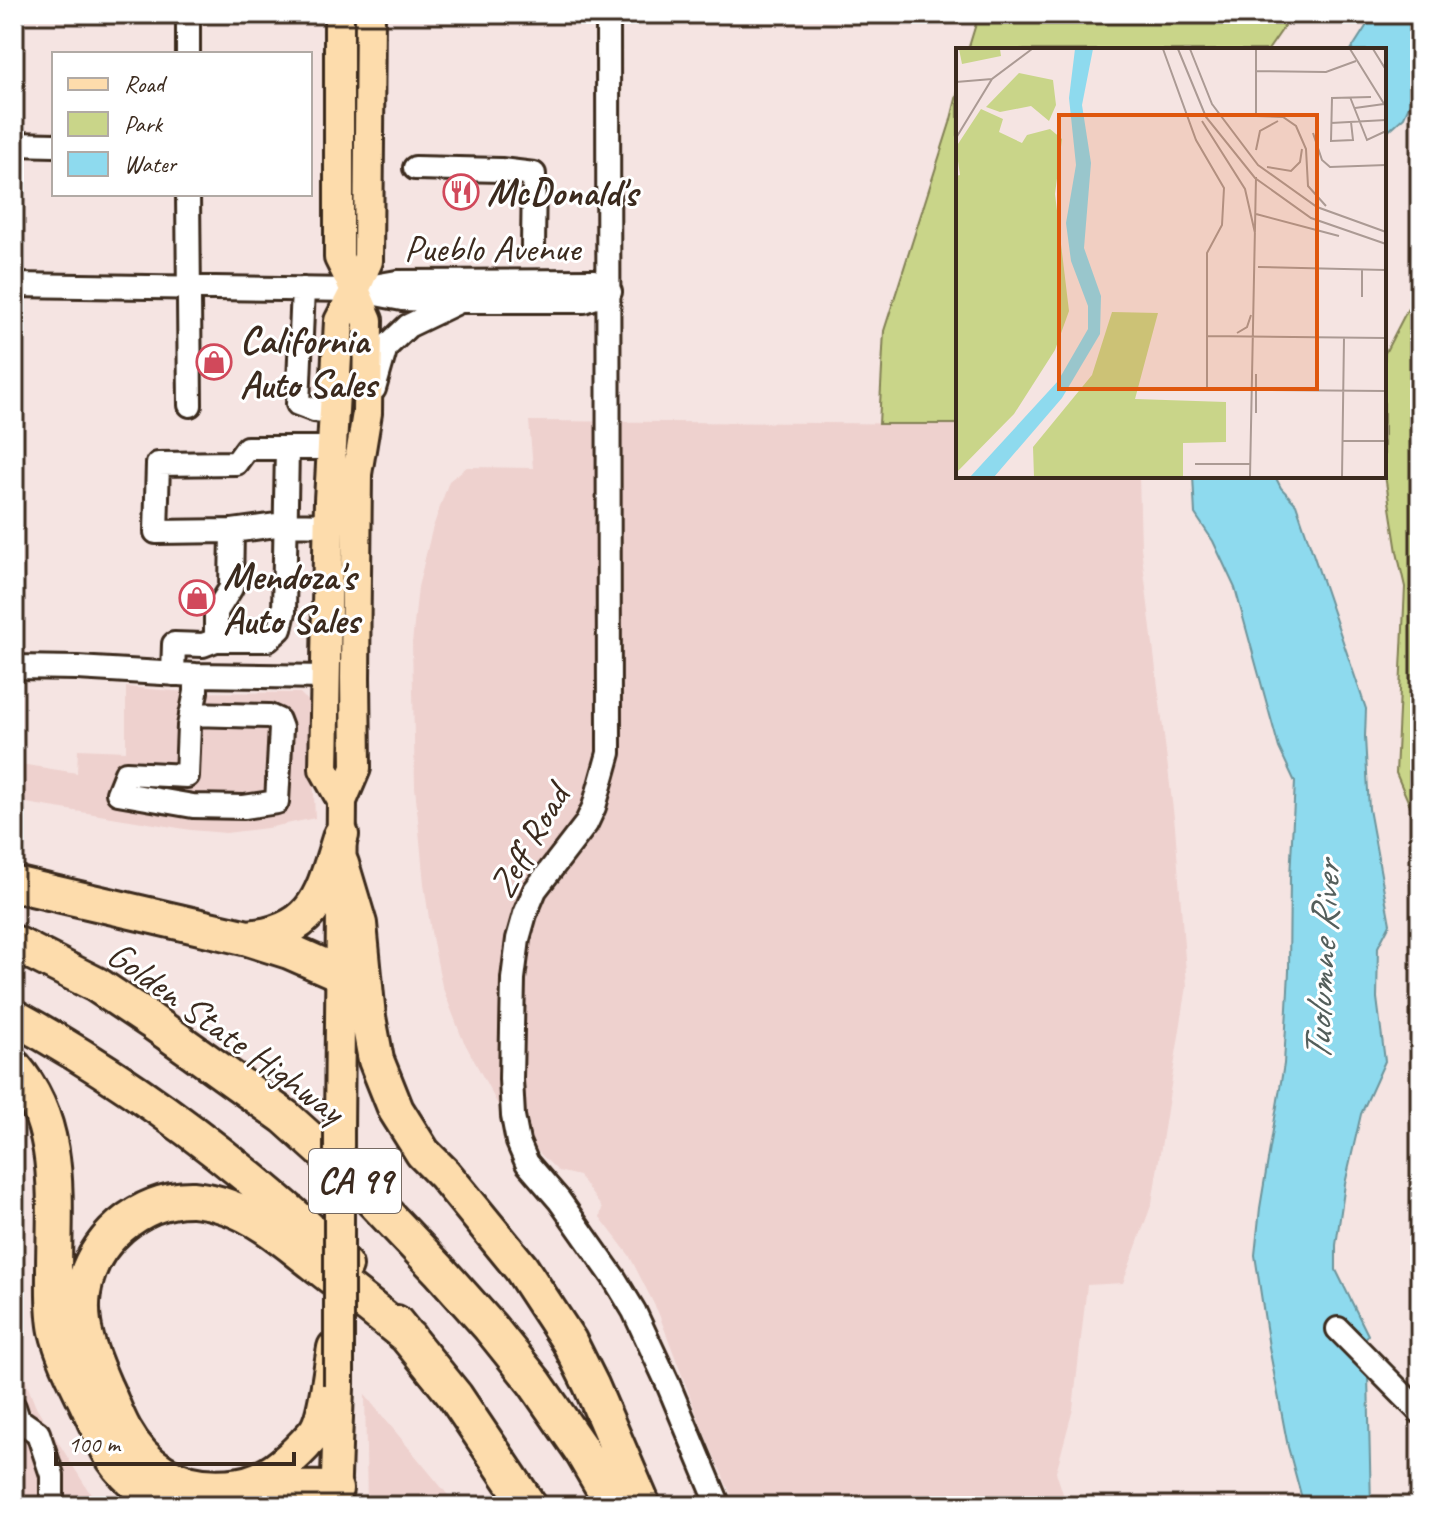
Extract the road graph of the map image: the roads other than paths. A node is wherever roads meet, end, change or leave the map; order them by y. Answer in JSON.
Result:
{"nodes":[{"id":1,"x":188,"y":14,"type":"edge"},
{"id":2,"x":339,"y":14,"type":"edge"},
{"id":3,"x":370,"y":14,"type":"edge"},
{"id":4,"x":608,"y":14,"type":"edge"},
{"id":5,"x":188,"y":52,"type":"edge"},
{"id":6,"x":14,"y":144,"type":"edge"},
{"id":7,"x":52,"y":145,"type":"edge"},
{"id":8,"x":415,"y":168,"type":"dead end"},
{"id":9,"x":188,"y":196,"type":"edge"},
{"id":10,"x":541,"y":246,"type":"dead end"},
{"id":11,"x":14,"y":285,"type":"edge"},
{"id":12,"x":187,"y":287,"type":"junction"},
{"id":13,"x":303,"y":289,"type":"junction"},
{"id":14,"x":355,"y":290,"type":"junction"},
{"id":15,"x":610,"y":292,"type":"junction"},
{"id":16,"x":461,"y":301,"type":"junction"},
{"id":17,"x":190,"y":405,"type":"dead end"},
{"id":18,"x":334,"y":412,"type":"junction"},
{"id":19,"x":367,"y":413,"type":"junction"},
{"id":20,"x":287,"y":448,"type":"junction"},
{"id":21,"x":332,"y":448,"type":"junction"},
{"id":22,"x":284,"y":524,"type":"junction"},
{"id":23,"x":329,"y":525,"type":"junction"},
{"id":24,"x":232,"y":531,"type":"junction"},
{"id":25,"x":216,"y":640,"type":"junction"},
{"id":26,"x":14,"y":667,"type":"edge"},
{"id":27,"x":173,"y":674,"type":"junction"},
{"id":28,"x":196,"y":675,"type":"junction"},
{"id":29,"x":325,"y":677,"type":"junction"},
{"id":30,"x":191,"y":714,"type":"junction"},
{"id":31,"x":341,"y":833,"type":"junction"},
{"id":32,"x":14,"y":884,"type":"edge"},
{"id":33,"x":248,"y":938,"type":"junction"},
{"id":34,"x":14,"y":943,"type":"edge"},
{"id":35,"x":339,"y":973,"type":"junction"},
{"id":36,"x":14,"y":1017,"type":"edge"},
{"id":37,"x":14,"y":1067,"type":"edge"},
{"id":38,"x":339,"y":1326,"type":"joint"},
{"id":39,"x":1338,"y":1329,"type":"dead end"},
{"id":40,"x":409,"y":1338,"type":"junction"},
{"id":41,"x":334,"y":1384,"type":"junction"},
{"id":42,"x":1420,"y":1412,"type":"edge"},
{"id":43,"x":16,"y":1413,"type":"edge"},
{"id":44,"x":226,"y":1488,"type":"junction"},
{"id":45,"x":335,"y":1498,"type":"edge"},
{"id":46,"x":52,"y":1506,"type":"edge"},
{"id":47,"x":176,"y":1506,"type":"edge"},
{"id":48,"x":529,"y":1506,"type":"edge"},
{"id":49,"x":614,"y":1506,"type":"edge"},
{"id":50,"x":643,"y":1506,"type":"edge"},
{"id":51,"x":719,"y":1506,"type":"edge"}],
"edges":[{"from":1,"to":5,"type":"street"},
{"from":2,"to":14,"type":"main road"},
{"from":3,"to":14,"type":"main road"},
{"from":4,"to":15,"type":"street","name":"Zeff Road"},
{"from":6,"to":7,"type":"street"},
{"from":8,"to":10,"type":"street"},
{"from":9,"to":12,"type":"street"},
{"from":11,"to":12,"type":"street","name":"Pueblo Avenue"},
{"from":12,"to":13,"type":"street","name":"Pueblo Avenue"},
{"from":12,"to":17,"type":"street"},
{"from":13,"to":14,"type":"street","name":"Pueblo Avenue"},
{"from":13,"to":18,"type":"street"},
{"from":14,"to":15,"type":"street","name":"Pueblo Avenue"},
{"from":14,"to":16,"type":"street","name":"Pueblo Avenue"},
{"from":14,"to":18,"type":"main road"},
{"from":14,"to":19,"type":"main road"},
{"from":15,"to":16,"type":"street","name":"Pueblo Avenue"},
{"from":15,"to":51,"type":"street","name":"Zeff Road"},
{"from":16,"to":19,"type":"street"},
{"from":18,"to":21,"type":"main road"},
{"from":19,"to":31,"type":"main road"},
{"from":20,"to":21,"type":"street"},
{"from":20,"to":22,"type":"street"},
{"from":20,"to":24,"type":"street"},
{"from":21,"to":23,"type":"main road"},
{"from":22,"to":23,"type":"street"},
{"from":22,"to":24,"type":"street"},
{"from":22,"to":25,"type":"street"},
{"from":23,"to":29,"type":"main road"},
{"from":24,"to":25,"type":"street"},
{"from":25,"to":27,"type":"street"},
{"from":26,"to":27,"type":"street"},
{"from":27,"to":28,"type":"street"},
{"from":28,"to":29,"type":"street"},
{"from":28,"to":30,"type":"street"},
{"from":29,"to":31,"type":"main road"},
{"from":30,"to":30,"type":"street"},
{"from":31,"to":33,"type":"highway"},
{"from":31,"to":35,"type":"main road"},
{"from":31,"to":50,"type":"highway"},
{"from":32,"to":33,"type":"highway"},
{"from":33,"to":35,"type":"highway"},
{"from":34,"to":49,"type":"highway","name":"Golden State Highway","number":"CA 99"},
{"from":35,"to":38,"type":"main road","bridge":true},
{"from":36,"to":40,"type":"highway","number":"CA 99"},
{"from":37,"to":47,"type":"highway"},
{"from":38,"to":41,"type":"highway","bridge":true},
{"from":39,"to":42,"type":"street"},
{"from":40,"to":44,"type":"highway"},
{"from":40,"to":48,"type":"highway","number":"CA 99"},
{"from":41,"to":44,"type":"highway"},
{"from":41,"to":45,"type":"main road"},
{"from":43,"to":46,"type":"street"},
{"from":44,"to":45,"type":"highway"}]}
